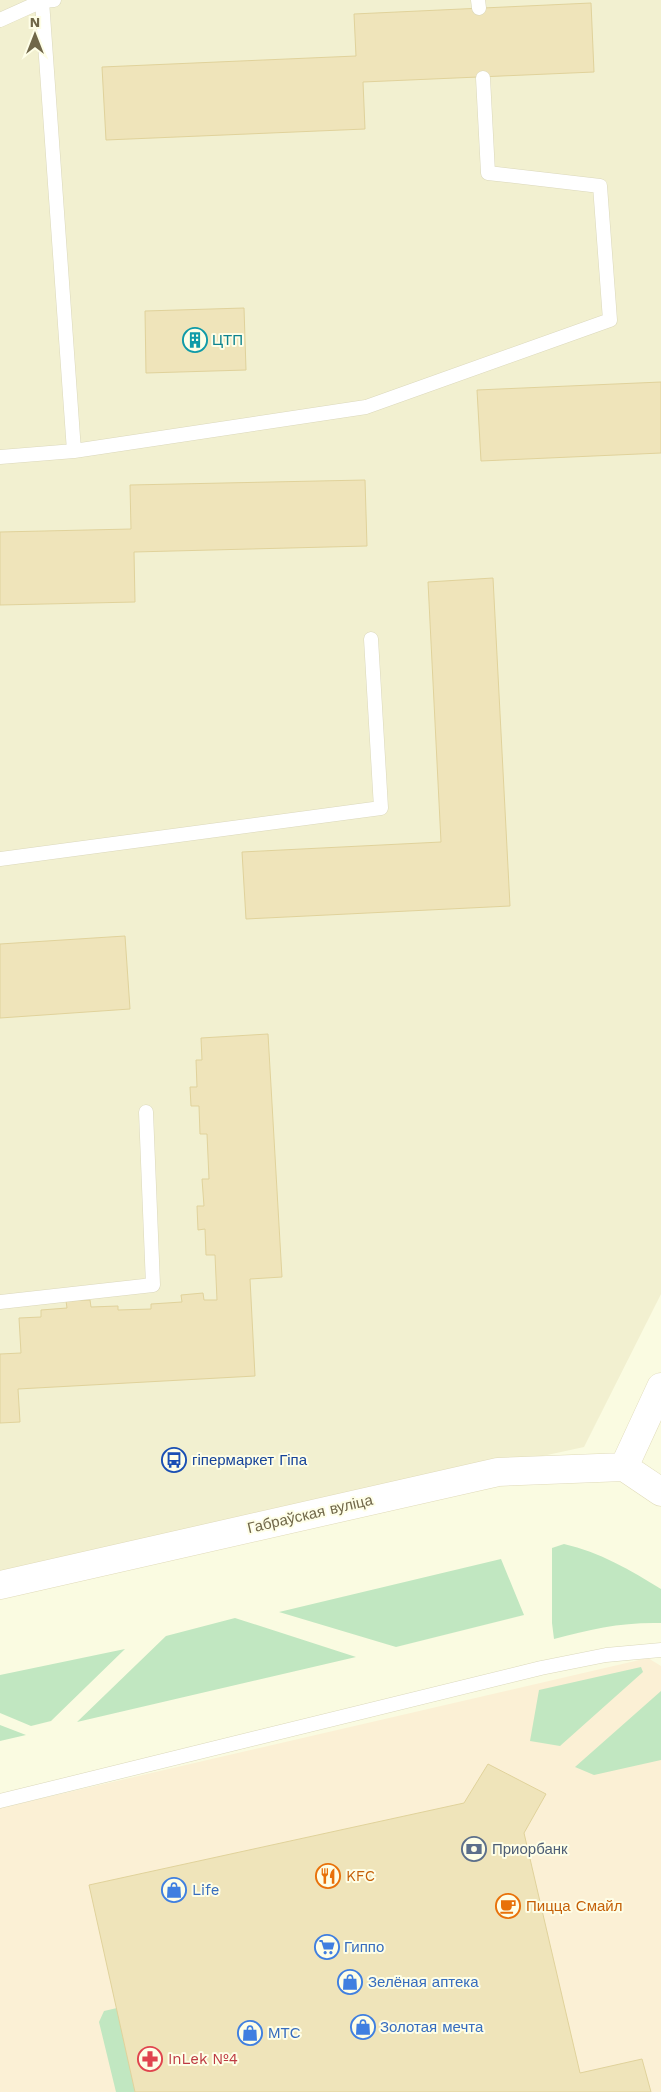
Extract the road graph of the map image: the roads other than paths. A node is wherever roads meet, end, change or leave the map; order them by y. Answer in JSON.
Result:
{"nodes":[{"id":1,"x":45,"y":0,"type":"edge"},
{"id":2,"x":0,"y":20,"type":"edge"},
{"id":3,"x":483,"y":78,"type":"dead end"},
{"id":4,"x":74,"y":451,"type":"junction"},
{"id":5,"x":0,"y":457,"type":"edge"},
{"id":6,"x":371,"y":639,"type":"dead end"},
{"id":7,"x":0,"y":859,"type":"edge"},
{"id":8,"x":146,"y":1112,"type":"dead end"},
{"id":9,"x":0,"y":1302,"type":"edge"},
{"id":10,"x":661,"y":1387,"type":"edge"},
{"id":11,"x":624,"y":1467,"type":"junction"},
{"id":12,"x":661,"y":1492,"type":"edge"},
{"id":13,"x":0,"y":1585,"type":"edge"},
{"id":14,"x":661,"y":1650,"type":"edge"},
{"id":15,"x":0,"y":1801,"type":"edge"}],
"edges":[{"from":1,"to":2,"type":"lane"},
{"from":1,"to":4,"type":"lane"},
{"from":3,"to":4,"type":"lane"},
{"from":4,"to":5,"type":"lane"},
{"from":6,"to":7,"type":"lane"},
{"from":8,"to":9,"type":"lane"},
{"from":10,"to":11,"type":"main road"},
{"from":11,"to":12,"type":"main road"},
{"from":11,"to":13,"type":"main road","name":"Габраўская вуліца"},
{"from":14,"to":15,"type":"lane"}]}
